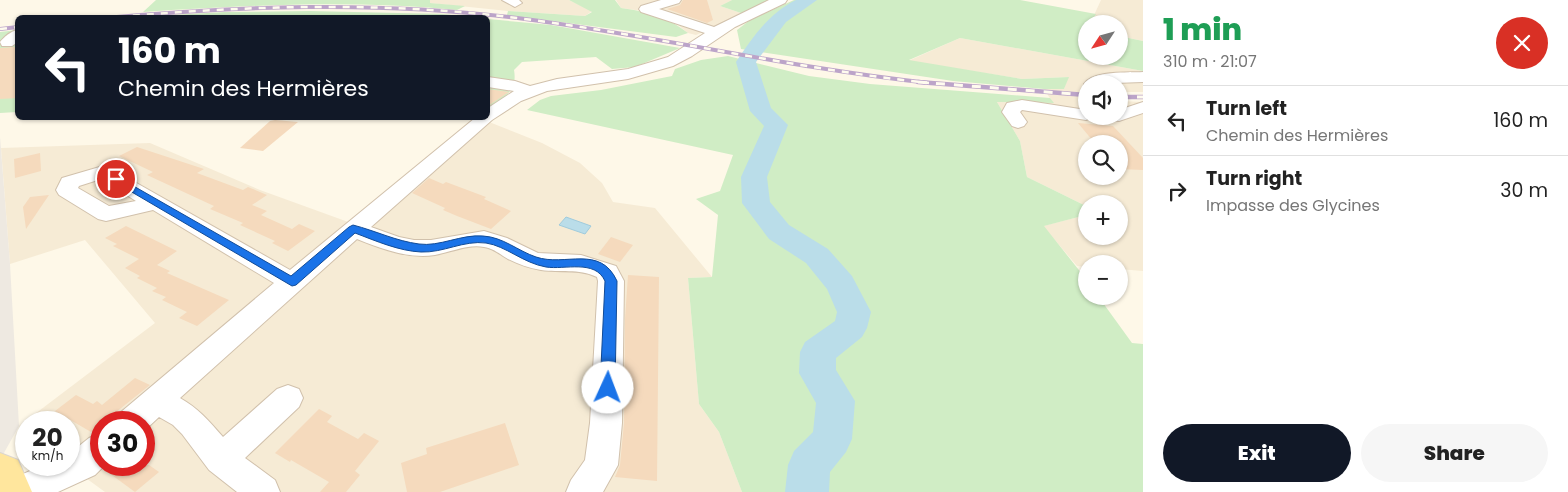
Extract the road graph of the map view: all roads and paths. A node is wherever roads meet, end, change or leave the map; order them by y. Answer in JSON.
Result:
{"nodes":[{"id":1,"x":674,"y":0,"type":"edge"},
{"id":2,"x":780,"y":0,"type":"edge"},
{"id":3,"x":716,"y":32,"type":"junction"},
{"id":4,"x":1128,"y":77,"type":"edge"},
{"id":5,"x":1143,"y":77,"type":"edge"},
{"id":6,"x":490,"y":82,"type":"edge"},
{"id":7,"x":530,"y":90,"type":"junction"},
{"id":8,"x":1143,"y":107,"type":"edge"},
{"id":9,"x":1128,"y":112,"type":"edge"},
{"id":10,"x":490,"y":114,"type":"edge"},
{"id":11,"x":1078,"y":114,"type":"edge"},
{"id":12,"x":1128,"y":118,"type":"edge"},
{"id":13,"x":482,"y":120,"type":"edge"},
{"id":14,"x":1018,"y":122,"type":"dead end"},
{"id":15,"x":1143,"y":123,"type":"edge"},
{"id":16,"x":156,"y":203,"type":"dead end"},
{"id":17,"x":353,"y":229,"type":"junction"},
{"id":18,"x":292,"y":282,"type":"junction"},
{"id":19,"x":288,"y":398,"type":"dead end"},
{"id":20,"x":158,"y":402,"type":"junction"},
{"id":21,"x":146,"y":411,"type":"edge"},
{"id":22,"x":90,"y":458,"type":"edge"},
{"id":23,"x":221,"y":459,"type":"junction"},
{"id":24,"x":9,"y":482,"type":"edge"},
{"id":25,"x":263,"y":492,"type":"edge"},
{"id":26,"x":583,"y":492,"type":"edge"}],
"edges":[{"from":1,"to":3,"type":"street"},
{"from":2,"to":3,"type":"street"},
{"from":3,"to":7,"type":"street"},
{"from":4,"to":5,"type":"street"},
{"from":6,"to":7,"type":"street"},
{"from":7,"to":10,"type":"street"},
{"from":8,"to":9,"type":"street"},
{"from":11,"to":14,"type":"street"},
{"from":12,"to":15,"type":"street"},
{"from":13,"to":17,"type":"street"},
{"from":16,"to":18,"type":"street"},
{"from":17,"to":18,"type":"street"},
{"from":17,"to":26,"type":"street"},
{"from":18,"to":20,"type":"street"},
{"from":19,"to":23,"type":"street"},
{"from":20,"to":21,"type":"street"},
{"from":20,"to":23,"type":"street"},
{"from":22,"to":24,"type":"street"},
{"from":23,"to":25,"type":"street"}]}
